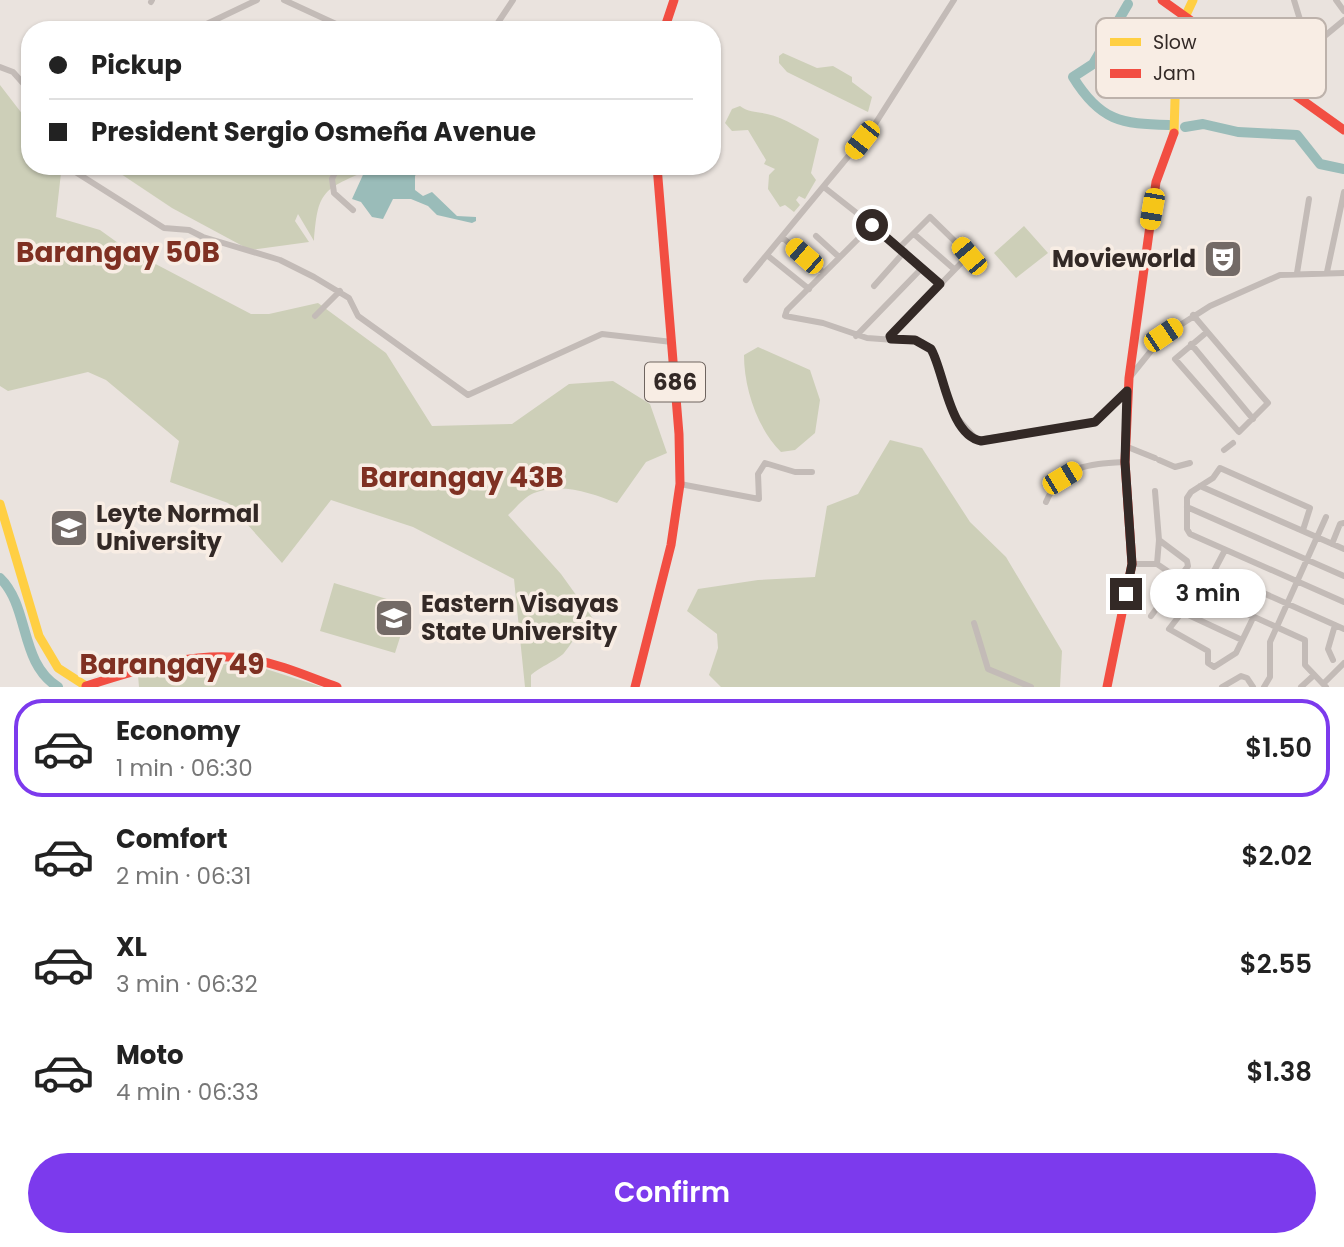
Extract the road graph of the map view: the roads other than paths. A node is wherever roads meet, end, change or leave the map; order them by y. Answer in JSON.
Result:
{"nodes":[{"id":1,"x":257,"y":0,"type":"edge"},
{"id":2,"x":284,"y":0,"type":"edge"},
{"id":3,"x":513,"y":0,"type":"edge"},
{"id":4,"x":674,"y":0,"type":"edge"},
{"id":5,"x":954,"y":0,"type":"edge"},
{"id":6,"x":1162,"y":0,"type":"edge"},
{"id":7,"x":1193,"y":0,"type":"edge"},
{"id":8,"x":1294,"y":0,"type":"edge"},
{"id":9,"x":1336,"y":0,"type":"edge"},
{"id":10,"x":1344,"y":11,"type":"edge"},
{"id":11,"x":1185,"y":17,"type":"joint"},
{"id":12,"x":1300,"y":18,"type":"edge"},
{"id":13,"x":1344,"y":20,"type":"edge"},
{"id":14,"x":213,"y":21,"type":"edge"},
{"id":15,"x":330,"y":21,"type":"edge"},
{"id":16,"x":499,"y":21,"type":"edge"},
{"id":17,"x":667,"y":21,"type":"edge"},
{"id":18,"x":1326,"y":35,"type":"edge"},
{"id":19,"x":0,"y":67,"type":"edge"},
{"id":20,"x":21,"y":81,"type":"edge"},
{"id":21,"x":1176,"y":98,"type":"edge"},
{"id":22,"x":1300,"y":98,"type":"edge"},
{"id":23,"x":1344,"y":130,"type":"edge"},
{"id":24,"x":80,"y":175,"type":"edge"},
{"id":25,"x":334,"y":175,"type":"edge"},
{"id":26,"x":658,"y":175,"type":"edge"},
{"id":27,"x":825,"y":188,"type":"junction"},
{"id":28,"x":1344,"y":192,"type":"edge"},
{"id":29,"x":1309,"y":199,"type":"dead end"},
{"id":30,"x":353,"y":210,"type":"dead end"},
{"id":31,"x":872,"y":225,"type":"junction"},
{"id":32,"x":914,"y":234,"type":"junction"},
{"id":33,"x":816,"y":236,"type":"dead end"},
{"id":34,"x":783,"y":238,"type":"junction"},
{"id":35,"x":902,"y":249,"type":"junction"},
{"id":36,"x":768,"y":256,"type":"junction"},
{"id":37,"x":839,"y":257,"type":"junction"},
{"id":38,"x":922,"y":268,"type":"junction"},
{"id":39,"x":954,"y":269,"type":"junction"},
{"id":40,"x":1327,"y":272,"type":"junction"},
{"id":41,"x":824,"y":273,"type":"junction"},
{"id":42,"x":1297,"y":273,"type":"junction"},
{"id":43,"x":1344,"y":273,"type":"edge"},
{"id":44,"x":746,"y":280,"type":"dead end"},
{"id":45,"x":940,"y":284,"type":"junction"},
{"id":46,"x":874,"y":286,"type":"dead end"},
{"id":47,"x":809,"y":289,"type":"junction"},
{"id":48,"x":340,"y":291,"type":"junction"},
{"id":49,"x":1193,"y":315,"type":"junction"},
{"id":50,"x":315,"y":316,"type":"dead end"},
{"id":51,"x":1207,"y":332,"type":"junction"},
{"id":52,"x":856,"y":336,"type":"junction"},
{"id":53,"x":891,"y":339,"type":"junction"},
{"id":54,"x":672,"y":342,"type":"junction"},
{"id":55,"x":1191,"y":344,"type":"junction"},
{"id":56,"x":1129,"y":378,"type":"junction"},
{"id":57,"x":1127,"y":391,"type":"junction"},
{"id":58,"x":1253,"y":419,"type":"junction"},
{"id":59,"x":1236,"y":438,"type":"junction"},
{"id":60,"x":1125,"y":446,"type":"junction"},
{"id":61,"x":1224,"y":450,"type":"dead end"},
{"id":62,"x":1125,"y":462,"type":"junction"},
{"id":63,"x":1190,"y":463,"type":"dead end"},
{"id":64,"x":812,"y":472,"type":"dead end"},
{"id":65,"x":680,"y":484,"type":"junction"},
{"id":66,"x":1200,"y":486,"type":"junction"},
{"id":67,"x":1155,"y":491,"type":"dead end"},
{"id":68,"x":1046,"y":502,"type":"dead end"},
{"id":69,"x":0,"y":503,"type":"edge"},
{"id":70,"x":1187,"y":507,"type":"junction"},
{"id":71,"x":1326,"y":517,"type":"dead end"},
{"id":72,"x":1344,"y":523,"type":"edge"},
{"id":73,"x":1303,"y":530,"type":"junction"},
{"id":74,"x":1317,"y":537,"type":"junction"},
{"id":75,"x":1159,"y":540,"type":"junction"},
{"id":76,"x":1332,"y":544,"type":"junction"},
{"id":77,"x":1344,"y":549,"type":"edge"},
{"id":78,"x":1225,"y":550,"type":"junction"},
{"id":79,"x":1306,"y":559,"type":"junction"},
{"id":80,"x":1132,"y":564,"type":"junction"},
{"id":81,"x":1157,"y":564,"type":"junction"},
{"id":82,"x":1214,"y":571,"type":"junction"},
{"id":83,"x":1344,"y":576,"type":"edge"},
{"id":84,"x":1177,"y":580,"type":"junction"},
{"id":85,"x":1297,"y":582,"type":"junction"},
{"id":86,"x":1197,"y":591,"type":"junction"},
{"id":87,"x":1344,"y":602,"type":"edge"},
{"id":88,"x":1287,"y":604,"type":"junction"},
{"id":89,"x":1182,"y":612,"type":"junction"},
{"id":90,"x":1151,"y":616,"type":"dead end"},
{"id":91,"x":1252,"y":618,"type":"junction"},
{"id":92,"x":974,"y":623,"type":"dead end"},
{"id":93,"x":1335,"y":625,"type":"junction"},
{"id":94,"x":1276,"y":629,"type":"junction"},
{"id":95,"x":1344,"y":629,"type":"edge"},
{"id":96,"x":1242,"y":640,"type":"junction"},
{"id":97,"x":1333,"y":660,"type":"dead end"},
{"id":98,"x":1344,"y":663,"type":"edge"},
{"id":99,"x":1313,"y":676,"type":"junction"},
{"id":100,"x":1325,"y":686,"type":"edge"},
{"id":101,"x":86,"y":687,"type":"edge"},
{"id":102,"x":337,"y":687,"type":"edge"},
{"id":103,"x":635,"y":687,"type":"edge"},
{"id":104,"x":1031,"y":687,"type":"edge"},
{"id":105,"x":1107,"y":687,"type":"edge"},
{"id":106,"x":1222,"y":687,"type":"edge"},
{"id":107,"x":1253,"y":687,"type":"edge"},
{"id":108,"x":1264,"y":687,"type":"edge"},
{"id":109,"x":1301,"y":687,"type":"edge"}],
"edges":[{"from":1,"to":14,"type":"street"},
{"from":2,"to":15,"type":"street"},
{"from":3,"to":16,"type":"street"},
{"from":4,"to":17,"type":"main road"},
{"from":5,"to":27,"type":"street"},
{"from":6,"to":11,"type":"main road"},
{"from":7,"to":11,"type":"main road"},
{"from":8,"to":12,"type":"street"},
{"from":9,"to":10,"type":"street"},
{"from":13,"to":18,"type":"street"},
{"from":19,"to":20,"type":"street"},
{"from":21,"to":56,"type":"main road"},
{"from":22,"to":23,"type":"main road"},
{"from":24,"to":48,"type":"street"},
{"from":25,"to":30,"type":"street"},
{"from":26,"to":54,"type":"main road","number":"686"},
{"from":27,"to":31,"type":"street"},
{"from":27,"to":34,"type":"street"},
{"from":28,"to":40,"type":"street"},
{"from":29,"to":42,"type":"street"},
{"from":31,"to":35,"type":"street"},
{"from":31,"to":37,"type":"street"},
{"from":32,"to":35,"type":"street"},
{"from":32,"to":39,"type":"street"},
{"from":32,"to":39,"type":"street"},
{"from":33,"to":37,"type":"street"},
{"from":34,"to":36,"type":"street"},
{"from":34,"to":41,"type":"street"},
{"from":35,"to":38,"type":"street"},
{"from":35,"to":46,"type":"street"},
{"from":36,"to":44,"type":"street"},
{"from":36,"to":47,"type":"street"},
{"from":37,"to":41,"type":"street"},
{"from":38,"to":45,"type":"street"},
{"from":38,"to":52,"type":"street"},
{"from":39,"to":45,"type":"street"},
{"from":40,"to":42,"type":"street"},
{"from":40,"to":43,"type":"street"},
{"from":41,"to":47,"type":"street"},
{"from":42,"to":49,"type":"street"},
{"from":45,"to":53,"type":"street"},
{"from":47,"to":52,"type":"street"},
{"from":48,"to":50,"type":"street"},
{"from":48,"to":54,"type":"street"},
{"from":49,"to":51,"type":"street"},
{"from":49,"to":56,"type":"street"},
{"from":51,"to":55,"type":"street"},
{"from":51,"to":58,"type":"street"},
{"from":52,"to":53,"type":"street"},
{"from":53,"to":57,"type":"street"},
{"from":54,"to":65,"type":"main road","number":"686"},
{"from":55,"to":58,"type":"street"},
{"from":55,"to":59,"type":"street"},
{"from":56,"to":57,"type":"main road"},
{"from":57,"to":60,"type":"main road"},
{"from":58,"to":59,"type":"street"},
{"from":59,"to":61,"type":"street"},
{"from":60,"to":62,"type":"main road"},
{"from":60,"to":63,"type":"street"},
{"from":62,"to":68,"type":"street"},
{"from":62,"to":80,"type":"main road"},
{"from":64,"to":65,"type":"street"},
{"from":65,"to":103,"type":"main road","number":"686"},
{"from":66,"to":70,"type":"street"},
{"from":66,"to":73,"type":"street"},
{"from":66,"to":73,"type":"street"},
{"from":67,"to":75,"type":"street"},
{"from":69,"to":101,"type":"main road"},
{"from":70,"to":78,"type":"street"},
{"from":70,"to":79,"type":"street"},
{"from":71,"to":74,"type":"street"},
{"from":72,"to":76,"type":"street"},
{"from":73,"to":74,"type":"street"},
{"from":74,"to":76,"type":"street"},
{"from":74,"to":79,"type":"street"},
{"from":75,"to":81,"type":"street"},
{"from":75,"to":84,"type":"street"},
{"from":76,"to":77,"type":"street"},
{"from":78,"to":82,"type":"street"},
{"from":78,"to":85,"type":"street"},
{"from":79,"to":83,"type":"street"},
{"from":79,"to":85,"type":"street"},
{"from":80,"to":81,"type":"street"},
{"from":80,"to":105,"type":"main road"},
{"from":81,"to":84,"type":"street"},
{"from":82,"to":86,"type":"street"},
{"from":82,"to":88,"type":"street"},
{"from":84,"to":86,"type":"street"},
{"from":84,"to":90,"type":"street"},
{"from":85,"to":87,"type":"street"},
{"from":85,"to":88,"type":"street"},
{"from":86,"to":89,"type":"street"},
{"from":86,"to":91,"type":"street"},
{"from":88,"to":93,"type":"street"},
{"from":88,"to":94,"type":"street"},
{"from":89,"to":96,"type":"street"},
{"from":89,"to":96,"type":"street"},
{"from":91,"to":94,"type":"street"},
{"from":91,"to":96,"type":"street"},
{"from":92,"to":104,"type":"street"},
{"from":93,"to":95,"type":"street"},
{"from":93,"to":97,"type":"street"},
{"from":94,"to":99,"type":"street"},
{"from":94,"to":108,"type":"street"},
{"from":98,"to":100,"type":"street"},
{"from":99,"to":100,"type":"street"},
{"from":99,"to":109,"type":"street"},
{"from":101,"to":102,"type":"main road"},
{"from":106,"to":107,"type":"street"}]}
